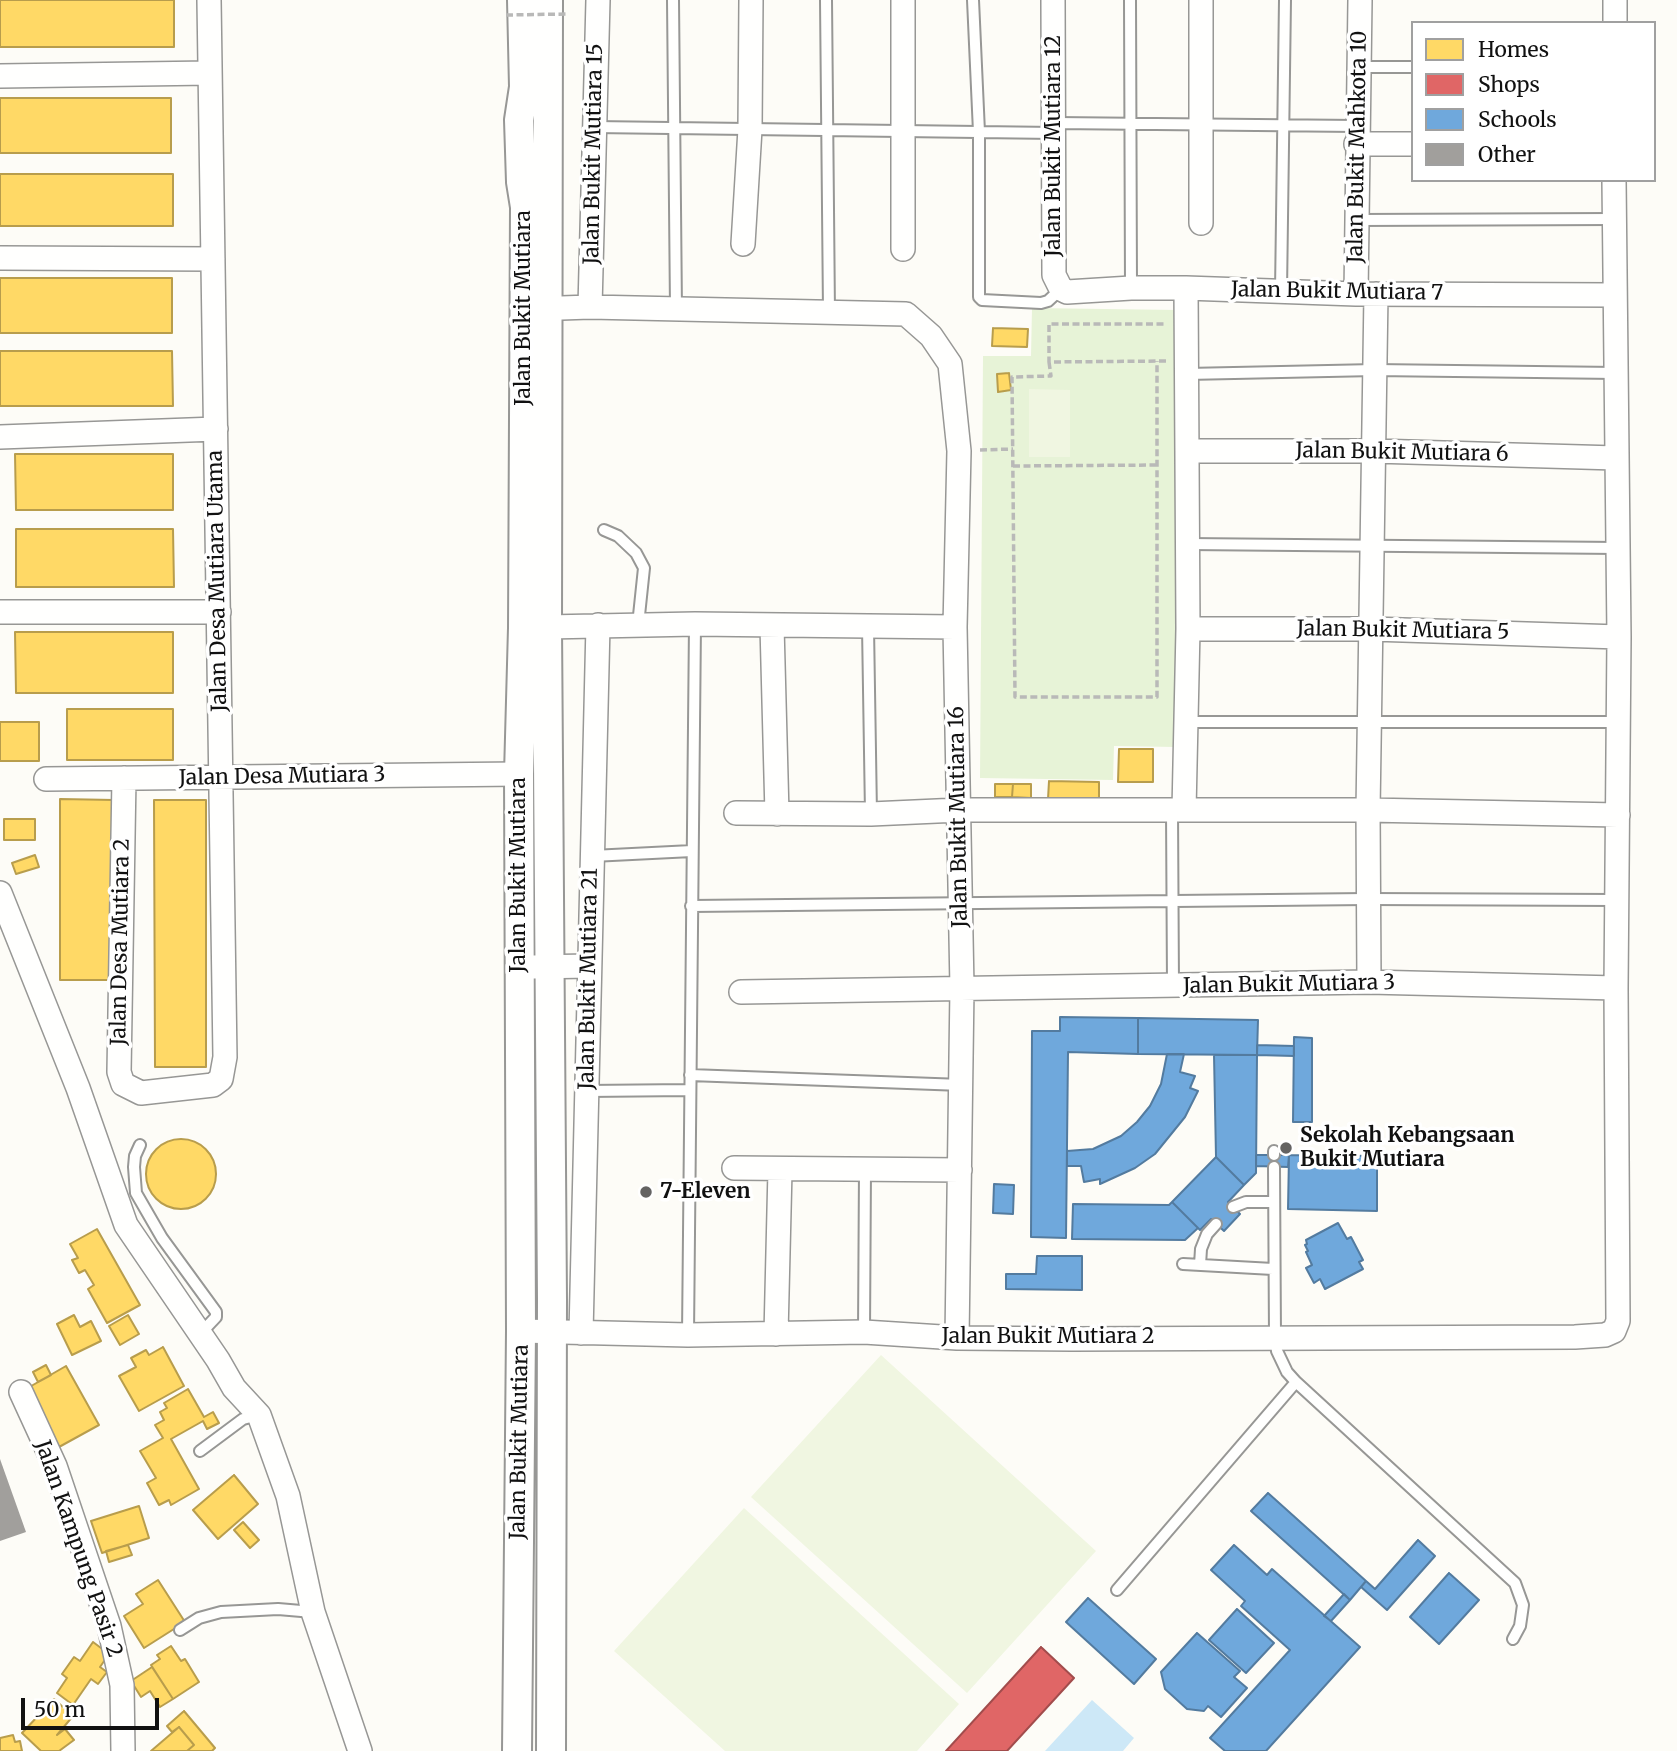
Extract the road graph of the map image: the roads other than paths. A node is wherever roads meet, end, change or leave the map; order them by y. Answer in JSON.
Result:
{"nodes":[{"id":1,"x":209,"y":0,"type":"edge"},
{"id":2,"x":598,"y":0,"type":"edge"},
{"id":3,"x":673,"y":0,"type":"edge"},
{"id":4,"x":751,"y":0,"type":"edge"},
{"id":5,"x":826,"y":0,"type":"edge"},
{"id":6,"x":903,"y":0,"type":"edge"},
{"id":7,"x":973,"y":0,"type":"edge"},
{"id":8,"x":1054,"y":0,"type":"edge"},
{"id":9,"x":1130,"y":0,"type":"edge"},
{"id":10,"x":1201,"y":0,"type":"edge"},
{"id":11,"x":1285,"y":0,"type":"edge"},
{"id":12,"x":1360,"y":0,"type":"edge"},
{"id":13,"x":1615,"y":0,"type":"edge"},
{"id":14,"x":514,"y":7,"type":"edge"},
{"id":15,"x":558,"y":7,"type":"edge"},
{"id":16,"x":1615,"y":21,"type":"edge"},
{"id":17,"x":1411,"y":67,"type":"edge"},
{"id":18,"x":1359,"y":68,"type":"junction"},
{"id":19,"x":210,"y":73,"type":"junction"},
{"id":20,"x":0,"y":76,"type":"edge"},
{"id":21,"x":1130,"y":124,"type":"junction"},
{"id":22,"x":1202,"y":124,"type":"junction"},
{"id":23,"x":1283,"y":125,"type":"junction"},
{"id":24,"x":594,"y":127,"type":"junction"},
{"id":25,"x":673,"y":128,"type":"junction"},
{"id":26,"x":1055,"y":128,"type":"junction"},
{"id":27,"x":750,"y":129,"type":"junction"},
{"id":28,"x":828,"y":131,"type":"junction"},
{"id":29,"x":903,"y":132,"type":"junction"},
{"id":30,"x":979,"y":132,"type":"junction"},
{"id":31,"x":1357,"y":135,"type":"junction"},
{"id":32,"x":1411,"y":144,"type":"edge"},
{"id":33,"x":1614,"y":182,"type":"edge"},
{"id":34,"x":1614,"y":219,"type":"junction"},
{"id":35,"x":1357,"y":220,"type":"junction"},
{"id":36,"x":1201,"y":223,"type":"dead end"},
{"id":37,"x":743,"y":244,"type":"dead end"},
{"id":38,"x":903,"y":249,"type":"dead end"},
{"id":39,"x":0,"y":258,"type":"edge"},
{"id":40,"x":213,"y":259,"type":"junction"},
{"id":41,"x":1131,"y":288,"type":"junction"},
{"id":42,"x":1186,"y":288,"type":"junction"},
{"id":43,"x":1061,"y":289,"type":"junction"},
{"id":44,"x":1281,"y":291,"type":"junction"},
{"id":45,"x":1366,"y":294,"type":"junction"},
{"id":46,"x":1614,"y":295,"type":"junction"},
{"id":47,"x":590,"y":307,"type":"junction"},
{"id":48,"x":536,"y":309,"type":"junction"},
{"id":49,"x":676,"y":309,"type":"junction"},
{"id":50,"x":829,"y":312,"type":"junction"},
{"id":51,"x":1375,"y":370,"type":"junction"},
{"id":52,"x":1616,"y":373,"type":"junction"},
{"id":53,"x":1187,"y":374,"type":"junction"},
{"id":54,"x":216,"y":429,"type":"junction"},
{"id":55,"x":0,"y":437,"type":"edge"},
{"id":56,"x":1188,"y":451,"type":"junction"},
{"id":57,"x":1374,"y":451,"type":"junction"},
{"id":58,"x":1616,"y":458,"type":"junction"},
{"id":59,"x":604,"y":530,"type":"dead end"},
{"id":60,"x":1188,"y":544,"type":"junction"},
{"id":61,"x":1373,"y":545,"type":"junction"},
{"id":62,"x":1618,"y":548,"type":"junction"},
{"id":63,"x":0,"y":612,"type":"edge"},
{"id":64,"x":219,"y":612,"type":"junction"},
{"id":65,"x":695,"y":624,"type":"junction"},
{"id":66,"x":598,"y":625,"type":"junction"},
{"id":67,"x":638,"y":625,"type":"junction"},
{"id":68,"x":772,"y":626,"type":"junction"},
{"id":69,"x":868,"y":626,"type":"junction"},
{"id":70,"x":547,"y":627,"type":"junction"},
{"id":71,"x":956,"y":627,"type":"junction"},
{"id":72,"x":1188,"y":629,"type":"junction"},
{"id":73,"x":1372,"y":629,"type":"junction"},
{"id":74,"x":1619,"y":637,"type":"junction"},
{"id":75,"x":1370,"y":721,"type":"junction"},
{"id":76,"x":1186,"y":722,"type":"junction"},
{"id":77,"x":1618,"y":722,"type":"junction"},
{"id":78,"x":549,"y":737,"type":"junction"},
{"id":79,"x":519,"y":774,"type":"junction"},
{"id":80,"x":124,"y":778,"type":"junction"},
{"id":81,"x":46,"y":779,"type":"dead end"},
{"id":82,"x":220,"y":779,"type":"junction"},
{"id":83,"x":550,"y":799,"type":"junction"},
{"id":84,"x":959,"y":810,"type":"junction"},
{"id":85,"x":1178,"y":810,"type":"junction"},
{"id":86,"x":1368,"y":810,"type":"junction"},
{"id":87,"x":736,"y":813,"type":"dead end"},
{"id":88,"x":777,"y":814,"type":"junction"},
{"id":89,"x":871,"y":814,"type":"junction"},
{"id":90,"x":1618,"y":815,"type":"junction"},
{"id":91,"x":692,"y":851,"type":"junction"},
{"id":92,"x":592,"y":856,"type":"junction"},
{"id":93,"x":0,"y":892,"type":"edge"},
{"id":94,"x":1367,"y":899,"type":"junction"},
{"id":95,"x":1617,"y":900,"type":"junction"},
{"id":96,"x":1173,"y":901,"type":"junction"},
{"id":97,"x":961,"y":902,"type":"junction"},
{"id":98,"x":691,"y":906,"type":"junction"},
{"id":99,"x":550,"y":965,"type":"junction"},
{"id":100,"x":589,"y":966,"type":"junction"},
{"id":101,"x":519,"y":967,"type":"junction"},
{"id":102,"x":1369,"y":982,"type":"junction"},
{"id":103,"x":1173,"y":986,"type":"junction"},
{"id":104,"x":962,"y":988,"type":"junction"},
{"id":105,"x":1616,"y":988,"type":"junction"},
{"id":106,"x":741,"y":992,"type":"dead end"},
{"id":107,"x":690,"y":1075,"type":"junction"},
{"id":108,"x":962,"y":1085,"type":"junction"},
{"id":109,"x":689,"y":1090,"type":"junction"},
{"id":110,"x":586,"y":1091,"type":"junction"},
{"id":111,"x":141,"y":1093,"type":"joint"},
{"id":112,"x":140,"y":1145,"type":"dead end"},
{"id":113,"x":1274,"y":1157,"type":"dead end"},
{"id":114,"x":734,"y":1168,"type":"dead end"},
{"id":115,"x":865,"y":1169,"type":"junction"},
{"id":116,"x":780,"y":1170,"type":"junction"},
{"id":117,"x":960,"y":1170,"type":"junction"},
{"id":118,"x":1274,"y":1202,"type":"junction"},
{"id":119,"x":1233,"y":1207,"type":"dead end"},
{"id":120,"x":1216,"y":1224,"type":"dead end"},
{"id":121,"x":1183,"y":1264,"type":"dead end"},
{"id":122,"x":1200,"y":1265,"type":"junction"},
{"id":123,"x":1273,"y":1269,"type":"junction"},
{"id":124,"x":521,"y":1331,"type":"junction"},
{"id":125,"x":552,"y":1332,"type":"junction"},
{"id":126,"x":864,"y":1332,"type":"junction"},
{"id":127,"x":581,"y":1333,"type":"junction"},
{"id":128,"x":200,"y":1334,"type":"junction"},
{"id":129,"x":776,"y":1334,"type":"junction"},
{"id":130,"x":688,"y":1335,"type":"junction"},
{"id":131,"x":1275,"y":1337,"type":"junction"},
{"id":132,"x":957,"y":1338,"type":"junction"},
{"id":133,"x":1296,"y":1382,"type":"junction"},
{"id":134,"x":21,"y":1392,"type":"dead end"},
{"id":135,"x":259,"y":1415,"type":"junction"},
{"id":136,"x":200,"y":1451,"type":"dead end"},
{"id":137,"x":1117,"y":1590,"type":"dead end"},
{"id":138,"x":313,"y":1612,"type":"junction"},
{"id":139,"x":180,"y":1630,"type":"dead end"},
{"id":140,"x":1513,"y":1639,"type":"dead end"},
{"id":141,"x":123,"y":1751,"type":"edge"},
{"id":142,"x":360,"y":1751,"type":"edge"},
{"id":143,"x":517,"y":1751,"type":"edge"},
{"id":144,"x":551,"y":1751,"type":"edge"}],
"edges":[{"from":1,"to":19,"type":"street","name":"Jalan Desa Mutiara Utama"},
{"from":2,"to":24,"type":"street","name":"Jalan Bukit Mutiara 15"},
{"from":3,"to":25,"type":"lane"},
{"from":4,"to":27,"type":"street"},
{"from":5,"to":28,"type":"lane"},
{"from":6,"to":29,"type":"street"},
{"from":7,"to":30,"type":"lane"},
{"from":8,"to":26,"type":"street","name":"Jalan Bukit Mutiara 12"},
{"from":9,"to":21,"type":"lane"},
{"from":10,"to":22,"type":"street"},
{"from":11,"to":23,"type":"lane"},
{"from":12,"to":18,"type":"street","name":"Jalan Bukit Mahkota 10"},
{"from":13,"to":16,"type":"street"},
{"from":14,"to":48,"type":"street","name":"Jalan Bukit Mutiara"},
{"from":15,"to":48,"type":"street","name":"Jalan Bukit Mutiara"},
{"from":17,"to":18,"type":"lane"},
{"from":18,"to":31,"type":"street","name":"Jalan Bukit Mahkota 10"},
{"from":19,"to":20,"type":"street"},
{"from":19,"to":40,"type":"street","name":"Jalan Desa Mutiara Utama"},
{"from":21,"to":22,"type":"lane"},
{"from":21,"to":26,"type":"lane"},
{"from":21,"to":41,"type":"lane"},
{"from":22,"to":23,"type":"lane"},
{"from":22,"to":36,"type":"street"},
{"from":23,"to":31,"type":"lane"},
{"from":23,"to":44,"type":"lane"},
{"from":24,"to":25,"type":"lane"},
{"from":24,"to":47,"type":"street","name":"Jalan Bukit Mutiara 15"},
{"from":25,"to":27,"type":"lane"},
{"from":25,"to":49,"type":"lane"},
{"from":26,"to":30,"type":"lane"},
{"from":26,"to":43,"type":"street","name":"Jalan Bukit Mutiara 12"},
{"from":27,"to":28,"type":"lane"},
{"from":27,"to":37,"type":"street"},
{"from":28,"to":29,"type":"lane"},
{"from":28,"to":50,"type":"lane"},
{"from":29,"to":30,"type":"lane"},
{"from":29,"to":38,"type":"street"},
{"from":30,"to":43,"type":"lane"},
{"from":31,"to":32,"type":"street"},
{"from":31,"to":35,"type":"street","name":"Jalan Bukit Mahkota 10"},
{"from":33,"to":34,"type":"street"},
{"from":34,"to":35,"type":"lane"},
{"from":34,"to":46,"type":"street"},
{"from":35,"to":45,"type":"street","name":"Jalan Bukit Mahkota 10"},
{"from":39,"to":40,"type":"street"},
{"from":40,"to":54,"type":"street","name":"Jalan Desa Mutiara Utama"},
{"from":41,"to":42,"type":"street","name":"Jalan Bukit Mutiara 7"},
{"from":41,"to":43,"type":"street","name":"Jalan Bukit Mutiara 7"},
{"from":42,"to":44,"type":"street","name":"Jalan Bukit Mutiara 7"},
{"from":42,"to":53,"type":"street"},
{"from":44,"to":45,"type":"street","name":"Jalan Bukit Mutiara 7"},
{"from":45,"to":46,"type":"street","name":"Jalan Bukit Mutiara 7"},
{"from":45,"to":51,"type":"street","name":"Jalan Bukit Mahkota 10"},
{"from":46,"to":52,"type":"street"},
{"from":47,"to":48,"type":"street"},
{"from":47,"to":49,"type":"street"},
{"from":48,"to":70,"type":"street","name":"Jalan Bukit Mutiara"},
{"from":48,"to":79,"type":"street","name":"Jalan Bukit Mutiara"},
{"from":49,"to":50,"type":"street"},
{"from":50,"to":71,"type":"street","name":"Jalan Bukit Mutiara 16"},
{"from":51,"to":52,"type":"lane"},
{"from":51,"to":53,"type":"lane"},
{"from":51,"to":57,"type":"street","name":"Jalan Bukit Mahkota 10"},
{"from":52,"to":58,"type":"street"},
{"from":53,"to":56,"type":"street"},
{"from":54,"to":55,"type":"street"},
{"from":54,"to":64,"type":"street","name":"Jalan Desa Mutiara Utama"},
{"from":56,"to":57,"type":"street","name":"Jalan Bukit Mutiara 6"},
{"from":56,"to":60,"type":"street"},
{"from":57,"to":58,"type":"street","name":"Jalan Bukit Mutiara 6"},
{"from":57,"to":61,"type":"street","name":"Jalan Bukit Mahkota 10"},
{"from":58,"to":62,"type":"street"},
{"from":59,"to":67,"type":"lane"},
{"from":60,"to":61,"type":"lane"},
{"from":60,"to":72,"type":"street"},
{"from":61,"to":62,"type":"lane"},
{"from":61,"to":73,"type":"street","name":"Jalan Bukit Mahkota 10"},
{"from":62,"to":74,"type":"street"},
{"from":63,"to":64,"type":"street"},
{"from":64,"to":82,"type":"street","name":"Jalan Desa Mutiara Utama"},
{"from":65,"to":67,"type":"street"},
{"from":65,"to":68,"type":"street"},
{"from":65,"to":91,"type":"lane"},
{"from":66,"to":67,"type":"street"},
{"from":66,"to":70,"type":"street"},
{"from":66,"to":92,"type":"street","name":"Jalan Bukit Mutiara 21"},
{"from":68,"to":69,"type":"street"},
{"from":68,"to":88,"type":"street"},
{"from":69,"to":71,"type":"street"},
{"from":69,"to":89,"type":"lane"},
{"from":70,"to":78,"type":"street","name":"Jalan Bukit Mutiara"},
{"from":71,"to":84,"type":"street","name":"Jalan Bukit Mutiara 16"},
{"from":72,"to":73,"type":"street","name":"Jalan Bukit Mutiara 5"},
{"from":72,"to":76,"type":"street"},
{"from":73,"to":74,"type":"street","name":"Jalan Bukit Mutiara 5"},
{"from":73,"to":75,"type":"street","name":"Jalan Bukit Mahkota 10"},
{"from":74,"to":77,"type":"street"},
{"from":75,"to":76,"type":"lane"},
{"from":75,"to":77,"type":"lane"},
{"from":75,"to":86,"type":"street","name":"Jalan Bukit Mahkota 10"},
{"from":76,"to":85,"type":"street"},
{"from":77,"to":90,"type":"street"},
{"from":78,"to":79,"type":"street"},
{"from":78,"to":83,"type":"street","name":"Jalan Bukit Mutiara"},
{"from":79,"to":82,"type":"street","name":"Jalan Desa Mutiara 3"},
{"from":79,"to":83,"type":"street"},
{"from":79,"to":101,"type":"street","name":"Jalan Bukit Mutiara"},
{"from":80,"to":81,"type":"street","name":"Jalan Desa Mutiara 3"},
{"from":80,"to":82,"type":"street","name":"Jalan Desa Mutiara 3"},
{"from":80,"to":111,"type":"street","name":"Jalan Desa Mutiara 2"},
{"from":82,"to":111,"type":"street","name":"Jalan Desa Mutiara Utama"},
{"from":83,"to":99,"type":"street","name":"Jalan Bukit Mutiara"},
{"from":84,"to":85,"type":"street"},
{"from":84,"to":89,"type":"street"},
{"from":84,"to":97,"type":"street","name":"Jalan Bukit Mutiara 16"},
{"from":85,"to":86,"type":"street"},
{"from":85,"to":96,"type":"lane"},
{"from":86,"to":90,"type":"street"},
{"from":86,"to":94,"type":"street","name":"Jalan Bukit Mahkota 10"},
{"from":87,"to":88,"type":"street"},
{"from":88,"to":89,"type":"street"},
{"from":90,"to":95,"type":"street"},
{"from":91,"to":92,"type":"lane"},
{"from":91,"to":98,"type":"lane"},
{"from":92,"to":100,"type":"street","name":"Jalan Bukit Mutiara 21"},
{"from":93,"to":128,"type":"street"},
{"from":94,"to":95,"type":"lane"},
{"from":94,"to":96,"type":"lane"},
{"from":94,"to":102,"type":"street","name":"Jalan Bukit Mahkota 10"},
{"from":95,"to":105,"type":"street"},
{"from":96,"to":97,"type":"lane"},
{"from":96,"to":103,"type":"lane"},
{"from":97,"to":98,"type":"lane"},
{"from":97,"to":104,"type":"street","name":"Jalan Bukit Mutiara 16"},
{"from":98,"to":107,"type":"lane"},
{"from":99,"to":100,"type":"street"},
{"from":99,"to":101,"type":"street"},
{"from":99,"to":125,"type":"street","name":"Jalan Bukit Mutiara"},
{"from":100,"to":110,"type":"street","name":"Jalan Bukit Mutiara 21"},
{"from":101,"to":124,"type":"street","name":"Jalan Bukit Mutiara"},
{"from":102,"to":103,"type":"street","name":"Jalan Bukit Mutiara 3"},
{"from":102,"to":105,"type":"street","name":"Jalan Bukit Mutiara 3"},
{"from":103,"to":104,"type":"street","name":"Jalan Bukit Mutiara 3"},
{"from":104,"to":106,"type":"street","name":"Jalan Bukit Mutiara 3"},
{"from":104,"to":108,"type":"street","name":"Jalan Bukit Mutiara 16"},
{"from":105,"to":131,"type":"street","name":"Jalan Bukit Mutiara 2"},
{"from":107,"to":108,"type":"lane"},
{"from":107,"to":109,"type":"lane"},
{"from":108,"to":117,"type":"street","name":"Jalan Bukit Mutiara 16"},
{"from":109,"to":110,"type":"lane"},
{"from":109,"to":130,"type":"lane"},
{"from":110,"to":127,"type":"street","name":"Jalan Bukit Mutiara 21"},
{"from":112,"to":128,"type":"lane"},
{"from":113,"to":118,"type":"lane"},
{"from":114,"to":116,"type":"street"},
{"from":115,"to":116,"type":"street"},
{"from":115,"to":117,"type":"street"},
{"from":115,"to":126,"type":"lane"},
{"from":116,"to":129,"type":"street"},
{"from":117,"to":132,"type":"street","name":"Jalan Bukit Mutiara 16"},
{"from":118,"to":119,"type":"lane"},
{"from":118,"to":123,"type":"lane"},
{"from":120,"to":122,"type":"lane"},
{"from":121,"to":122,"type":"lane"},
{"from":122,"to":123,"type":"lane"},
{"from":123,"to":131,"type":"lane"},
{"from":124,"to":125,"type":"street","name":"Jalan Bukit Mutiara 2"},
{"from":124,"to":143,"type":"street","name":"Jalan Bukit Mutiara"},
{"from":125,"to":127,"type":"street","name":"Jalan Bukit Mutiara 2"},
{"from":125,"to":144,"type":"street","name":"Jalan Bukit Mutiara"},
{"from":126,"to":129,"type":"street","name":"Jalan Bukit Mutiara 2"},
{"from":126,"to":132,"type":"street","name":"Jalan Bukit Mutiara 2"},
{"from":127,"to":130,"type":"street","name":"Jalan Bukit Mutiara 2"},
{"from":128,"to":135,"type":"street"},
{"from":129,"to":130,"type":"street","name":"Jalan Bukit Mutiara 2"},
{"from":131,"to":132,"type":"street","name":"Jalan Bukit Mutiara 2"},
{"from":131,"to":133,"type":"lane"},
{"from":133,"to":137,"type":"lane"},
{"from":133,"to":140,"type":"lane"},
{"from":134,"to":141,"type":"street","name":"Jalan Kampung Pasir 2"},
{"from":135,"to":136,"type":"lane"},
{"from":135,"to":138,"type":"street"},
{"from":138,"to":139,"type":"lane"},
{"from":138,"to":142,"type":"street"}]}
